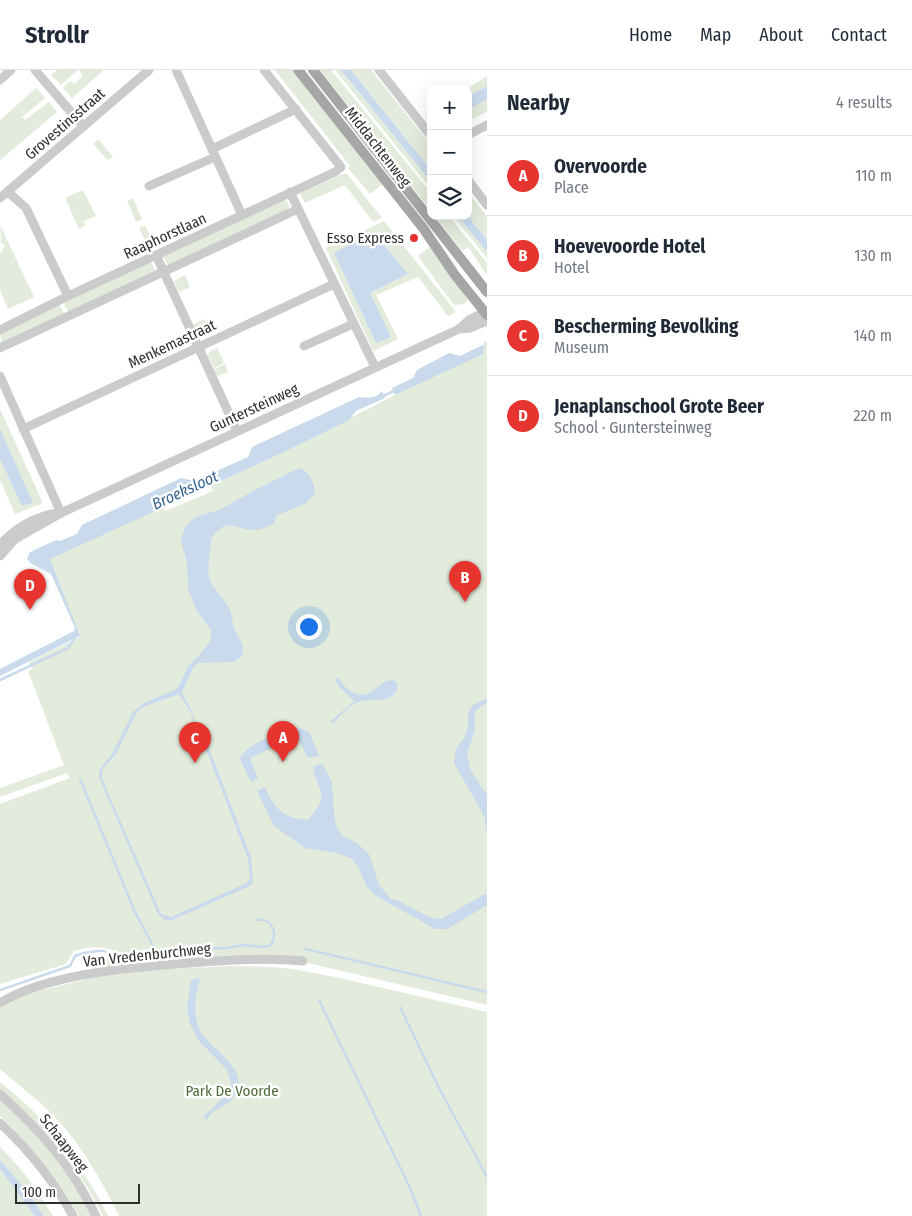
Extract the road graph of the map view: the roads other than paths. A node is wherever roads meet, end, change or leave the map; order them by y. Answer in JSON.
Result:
{"nodes":[{"id":1,"x":11,"y":70,"type":"edge"},
{"id":2,"x":35,"y":70,"type":"edge"},
{"id":3,"x":149,"y":70,"type":"edge"},
{"id":4,"x":176,"y":70,"type":"edge"},
{"id":5,"x":264,"y":70,"type":"edge"},
{"id":6,"x":298,"y":70,"type":"edge"},
{"id":7,"x":312,"y":70,"type":"edge"},
{"id":8,"x":379,"y":70,"type":"edge"},
{"id":9,"x":0,"y":80,"type":"edge"},
{"id":10,"x":296,"y":109,"type":"junction"},
{"id":11,"x":487,"y":125,"type":"edge"},
{"id":12,"x":83,"y":126,"type":"junction"},
{"id":13,"x":427,"y":131,"type":"edge"},
{"id":14,"x":472,"y":133,"type":"edge"},
{"id":15,"x":213,"y":153,"type":"junction"},
{"id":16,"x":472,"y":185,"type":"edge"},
{"id":17,"x":149,"y":186,"type":"dead end"},
{"id":18,"x":8,"y":192,"type":"junction"},
{"id":19,"x":290,"y":192,"type":"junction"},
{"id":20,"x":0,"y":198,"type":"edge"},
{"id":21,"x":487,"y":204,"type":"edge"},
{"id":22,"x":298,"y":210,"type":"junction"},
{"id":23,"x":242,"y":215,"type":"junction"},
{"id":24,"x":156,"y":255,"type":"junction"},
{"id":25,"x":164,"y":273,"type":"junction"},
{"id":26,"x":334,"y":284,"type":"junction"},
{"id":27,"x":487,"y":292,"type":"edge"},
{"id":28,"x":68,"y":296,"type":"junction"},
{"id":29,"x":486,"y":315,"type":"edge"},
{"id":30,"x":353,"y":324,"type":"junction"},
{"id":31,"x":0,"y":330,"type":"edge"},
{"id":32,"x":304,"y":346,"type":"dead end"},
{"id":33,"x":197,"y":347,"type":"junction"},
{"id":34,"x":0,"y":348,"type":"edge"},
{"id":35,"x":374,"y":368,"type":"junction"},
{"id":36,"x":0,"y":376,"type":"edge"},
{"id":37,"x":23,"y":429,"type":"junction"},
{"id":38,"x":237,"y":431,"type":"junction"},
{"id":39,"x":61,"y":513,"type":"junction"},
{"id":40,"x":0,"y":545,"type":"edge"},
{"id":41,"x":0,"y":556,"type":"edge"},
{"id":42,"x":303,"y":961,"type":"dead end"},
{"id":43,"x":0,"y":1003,"type":"edge"},
{"id":44,"x":0,"y":1094,"type":"edge"},
{"id":45,"x":0,"y":1123,"type":"edge"},
{"id":46,"x":73,"y":1216,"type":"edge"},
{"id":47,"x":96,"y":1216,"type":"edge"}],
"edges":[{"from":1,"to":9,"type":"street"},
{"from":2,"to":12,"type":"street"},
{"from":3,"to":12,"type":"street","name":"Grovestinsstraat"},
{"from":4,"to":15,"type":"street"},
{"from":5,"to":10,"type":"street"},
{"from":6,"to":29,"type":"main road","name":"Middachtenweg"},
{"from":7,"to":27,"type":"main road","name":"Middachtenweg"},
{"from":8,"to":13,"type":"street"},
{"from":10,"to":15,"type":"street"},
{"from":10,"to":19,"type":"street","name":"Raaphorstlaan"},
{"from":11,"to":14,"type":"street"},
{"from":12,"to":18,"type":"street","name":"Grovestinsstraat"},
{"from":15,"to":17,"type":"street"},
{"from":15,"to":23,"type":"street"},
{"from":16,"to":21,"type":"street"},
{"from":18,"to":20,"type":"street","name":"Grovestinsstraat"},
{"from":18,"to":28,"type":"street"},
{"from":19,"to":22,"type":"street"},
{"from":19,"to":23,"type":"street","name":"Raaphorstlaan"},
{"from":22,"to":25,"type":"street"},
{"from":22,"to":26,"type":"street"},
{"from":23,"to":24,"type":"street","name":"Raaphorstlaan"},
{"from":24,"to":25,"type":"street"},
{"from":24,"to":28,"type":"street","name":"Raaphorstlaan"},
{"from":25,"to":33,"type":"street"},
{"from":25,"to":34,"type":"street"},
{"from":26,"to":30,"type":"street"},
{"from":26,"to":33,"type":"street","name":"Menkemastraat"},
{"from":28,"to":31,"type":"street","name":"Raaphorstlaan"},
{"from":29,"to":35,"type":"street","name":"Guntersteinweg"},
{"from":30,"to":32,"type":"street"},
{"from":30,"to":35,"type":"street"},
{"from":33,"to":37,"type":"street","name":"Menkemastraat"},
{"from":33,"to":38,"type":"street"},
{"from":35,"to":38,"type":"street","name":"Guntersteinweg"},
{"from":36,"to":37,"type":"street"},
{"from":37,"to":39,"type":"street"},
{"from":38,"to":39,"type":"street","name":"Guntersteinweg"},
{"from":39,"to":40,"type":"street","name":"Guntersteinweg"},
{"from":39,"to":41,"type":"street","name":"Guntersteinweg"},
{"from":42,"to":43,"type":"street","name":"Van Vredenburchweg"},
{"from":44,"to":47,"type":"street","name":"Schaapweg"},
{"from":45,"to":46,"type":"street"}]}
